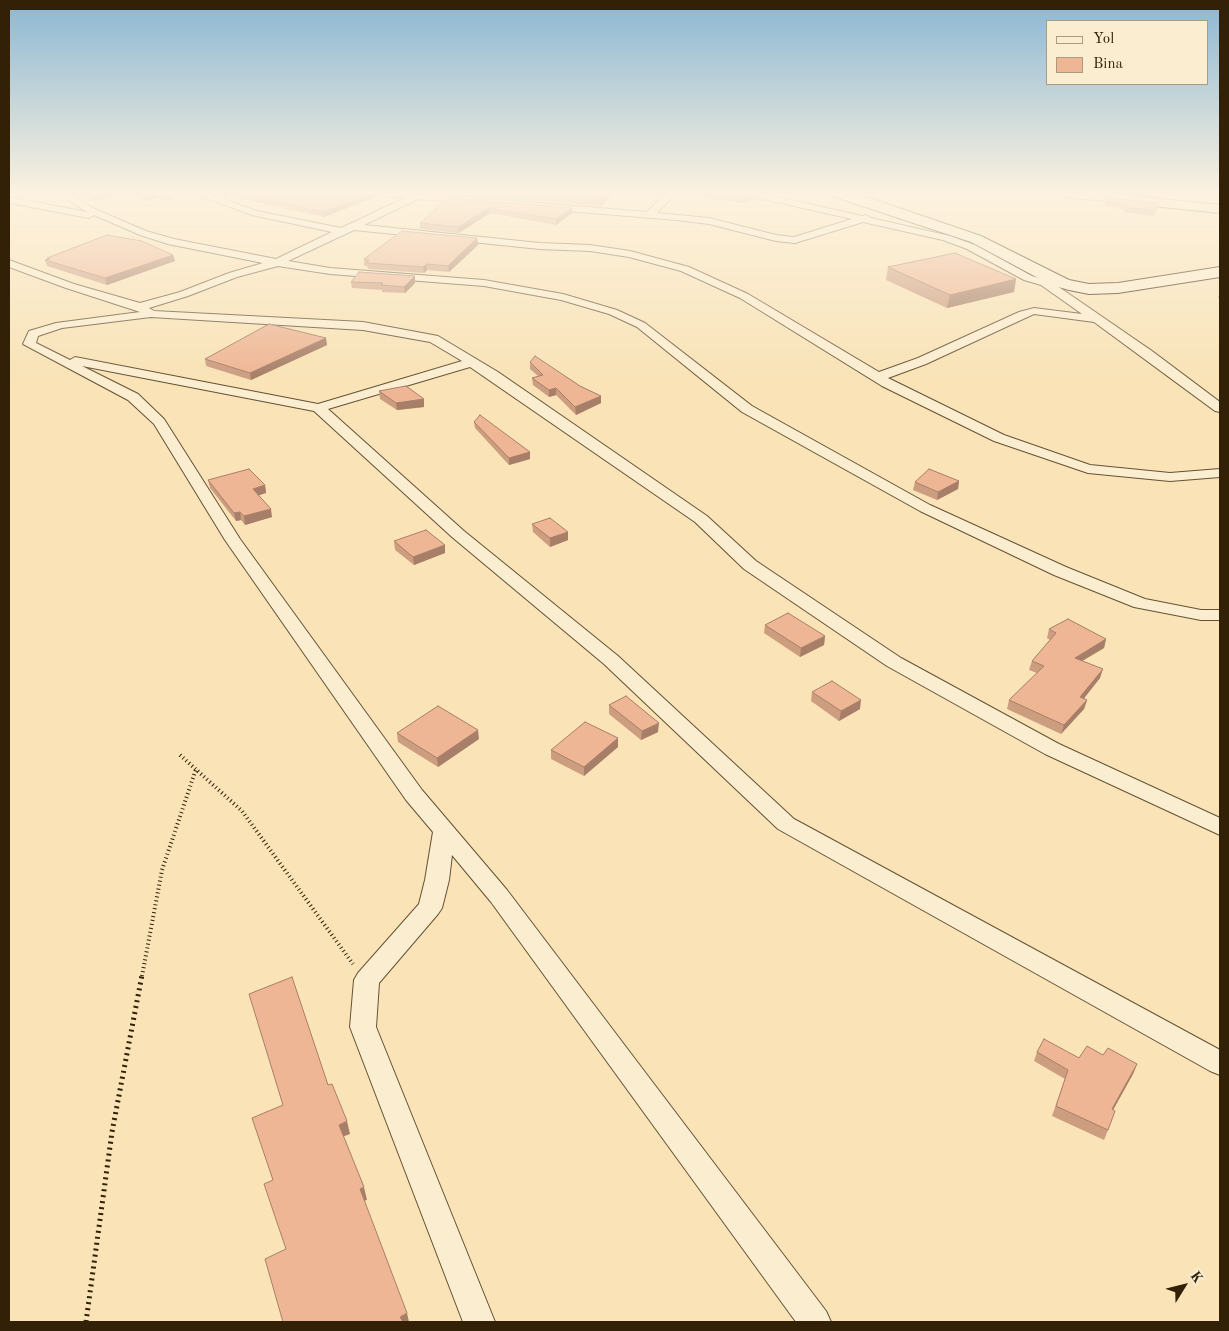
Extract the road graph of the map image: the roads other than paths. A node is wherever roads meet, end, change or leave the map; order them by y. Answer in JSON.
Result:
{"nodes":[{"id":1,"x":233,"y":255,"type":"edge"},
{"id":2,"x":293,"y":255,"type":"edge"},
{"id":3,"x":634,"y":255,"type":"edge"},
{"id":4,"x":986,"y":255,"type":"edge"},
{"id":5,"x":1004,"y":255,"type":"edge"},
{"id":6,"x":9,"y":263,"type":"edge"},
{"id":7,"x":276,"y":263,"type":"junction"},
{"id":8,"x":1220,"y":272,"type":"edge"},
{"id":9,"x":1051,"y":282,"type":"junction"},
{"id":10,"x":146,"y":311,"type":"junction"},
{"id":11,"x":1097,"y":319,"type":"junction"},
{"id":12,"x":62,"y":359,"type":"junction"},
{"id":13,"x":472,"y":362,"type":"junction"},
{"id":14,"x":878,"y":377,"type":"junction"},
{"id":15,"x":318,"y":408,"type":"junction"},
{"id":16,"x":1220,"y":408,"type":"edge"},
{"id":17,"x":1220,"y":473,"type":"edge"},
{"id":18,"x":1220,"y":615,"type":"edge"},
{"id":19,"x":1220,"y":827,"type":"edge"},
{"id":20,"x":444,"y":831,"type":"junction"},
{"id":21,"x":1220,"y":1064,"type":"edge"},
{"id":22,"x":479,"y":1322,"type":"edge"},
{"id":23,"x":815,"y":1322,"type":"edge"}],
"edges":[{"from":1,"to":7,"type":"street"},
{"from":2,"to":7,"type":"street"},
{"from":3,"to":14,"type":"street"},
{"from":4,"to":9,"type":"street"},
{"from":5,"to":9,"type":"street"},
{"from":6,"to":10,"type":"street"},
{"from":7,"to":10,"type":"street"},
{"from":7,"to":18,"type":"street"},
{"from":8,"to":9,"type":"street"},
{"from":9,"to":11,"type":"street"},
{"from":10,"to":12,"type":"street"},
{"from":10,"to":13,"type":"street"},
{"from":11,"to":14,"type":"street"},
{"from":11,"to":16,"type":"street"},
{"from":12,"to":15,"type":"street"},
{"from":12,"to":20,"type":"street"},
{"from":13,"to":15,"type":"street"},
{"from":13,"to":19,"type":"street"},
{"from":14,"to":17,"type":"street"},
{"from":15,"to":21,"type":"street"},
{"from":20,"to":22,"type":"street"},
{"from":20,"to":23,"type":"street"}]}
